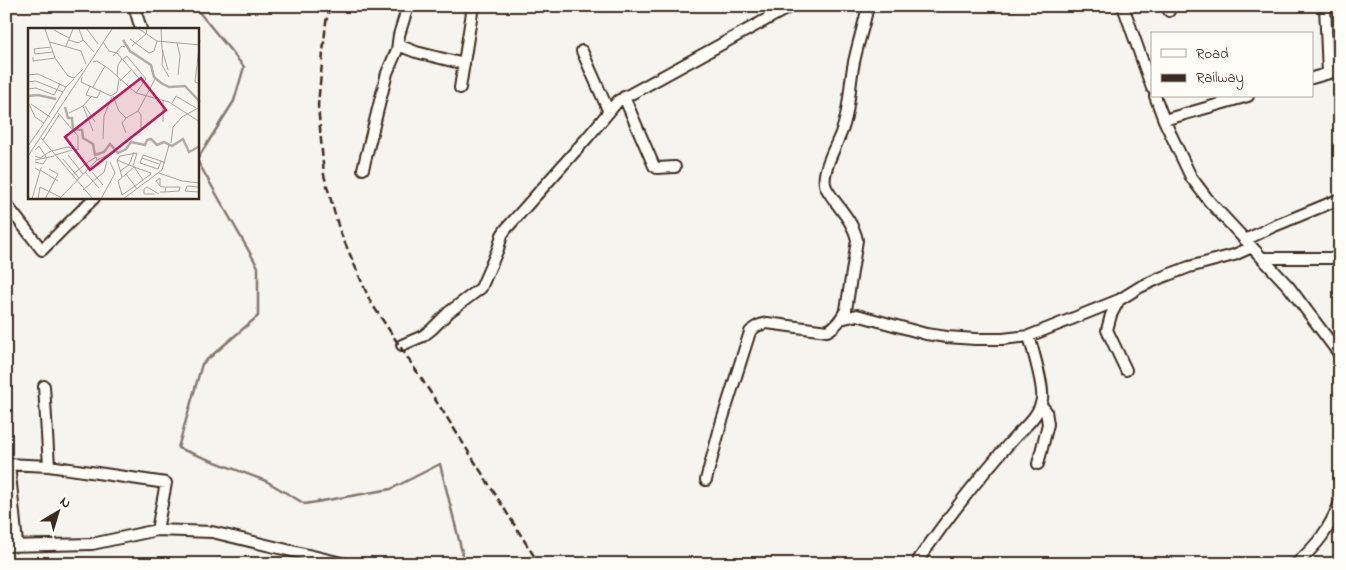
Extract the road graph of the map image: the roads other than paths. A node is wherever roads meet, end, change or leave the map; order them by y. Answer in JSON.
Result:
{"nodes":[{"id":1,"x":134,"y":6,"type":"edge"},
{"id":2,"x":408,"y":6,"type":"edge"},
{"id":3,"x":473,"y":6,"type":"edge"},
{"id":4,"x":791,"y":6,"type":"edge"},
{"id":5,"x":868,"y":6,"type":"edge"},
{"id":6,"x":1123,"y":6,"type":"edge"},
{"id":7,"x":1325,"y":6,"type":"edge"},
{"id":8,"x":141,"y":28,"type":"edge"},
{"id":9,"x":398,"y":45,"type":"junction"},
{"id":10,"x":582,"y":51,"type":"dead end"},
{"id":11,"x":464,"y":64,"type":"junction"},
{"id":12,"x":1340,"y":70,"type":"edge"},
{"id":13,"x":1328,"y":73,"type":"junction"},
{"id":14,"x":1314,"y":77,"type":"edge"},
{"id":15,"x":1151,"y":85,"type":"edge"},
{"id":16,"x":460,"y":88,"type":"dead end"},
{"id":17,"x":624,"y":98,"type":"junction"},
{"id":18,"x":1156,"y":98,"type":"edge"},
{"id":19,"x":1241,"y":98,"type":"edge"},
{"id":20,"x":609,"y":112,"type":"junction"},
{"id":21,"x":1164,"y":120,"type":"junction"},
{"id":22,"x":675,"y":166,"type":"dead end"},
{"id":23,"x":363,"y":169,"type":"dead end"},
{"id":24,"x":1340,"y":198,"type":"edge"},
{"id":25,"x":93,"y":199,"type":"edge"},
{"id":26,"x":6,"y":204,"type":"edge"},
{"id":27,"x":1249,"y":244,"type":"junction"},
{"id":28,"x":1263,"y":258,"type":"junction"},
{"id":29,"x":1340,"y":258,"type":"edge"},
{"id":30,"x":1119,"y":300,"type":"junction"},
{"id":31,"x":847,"y":304,"type":"junction"},
{"id":32,"x":857,"y":315,"type":"junction"},
{"id":33,"x":841,"y":320,"type":"junction"},
{"id":34,"x":1029,"y":336,"type":"junction"},
{"id":35,"x":402,"y":345,"type":"dead end"},
{"id":36,"x":1340,"y":355,"type":"edge"},
{"id":37,"x":1126,"y":370,"type":"dead end"},
{"id":38,"x":44,"y":386,"type":"dead end"},
{"id":39,"x":1041,"y":405,"type":"junction"},
{"id":40,"x":8,"y":464,"type":"edge"},
{"id":41,"x":1038,"y":464,"type":"dead end"},
{"id":42,"x":49,"y":466,"type":"junction"},
{"id":43,"x":706,"y":480,"type":"dead end"},
{"id":44,"x":1340,"y":502,"type":"edge"},
{"id":45,"x":157,"y":530,"type":"junction"},
{"id":46,"x":18,"y":544,"type":"junction"},
{"id":47,"x":6,"y":546,"type":"edge"},
{"id":48,"x":919,"y":559,"type":"dead end"},
{"id":49,"x":346,"y":564,"type":"edge"},
{"id":50,"x":1296,"y":564,"type":"edge"}],
"edges":[{"from":1,"to":8,"type":"street"},
{"from":2,"to":9,"type":"street"},
{"from":3,"to":11,"type":"street"},
{"from":4,"to":17,"type":"street"},
{"from":5,"to":31,"type":"street"},
{"from":6,"to":15,"type":"street"},
{"from":7,"to":13,"type":"street"},
{"from":9,"to":11,"type":"street"},
{"from":9,"to":23,"type":"street"},
{"from":10,"to":20,"type":"street"},
{"from":11,"to":16,"type":"street"},
{"from":12,"to":13,"type":"street"},
{"from":13,"to":14,"type":"street"},
{"from":17,"to":20,"type":"street"},
{"from":17,"to":22,"type":"street"},
{"from":18,"to":21,"type":"street"},
{"from":19,"to":21,"type":"street"},
{"from":20,"to":35,"type":"street"},
{"from":21,"to":27,"type":"street"},
{"from":24,"to":27,"type":"street"},
{"from":25,"to":26,"type":"street"},
{"from":27,"to":28,"type":"street"},
{"from":27,"to":30,"type":"street"},
{"from":28,"to":29,"type":"street"},
{"from":28,"to":36,"type":"street"},
{"from":30,"to":34,"type":"street"},
{"from":30,"to":37,"type":"street"},
{"from":31,"to":32,"type":"street"},
{"from":31,"to":33,"type":"street"},
{"from":32,"to":33,"type":"street"},
{"from":32,"to":34,"type":"street"},
{"from":33,"to":43,"type":"street"},
{"from":34,"to":39,"type":"street"},
{"from":38,"to":42,"type":"street"},
{"from":39,"to":41,"type":"street"},
{"from":39,"to":48,"type":"street"},
{"from":40,"to":42,"type":"street"},
{"from":40,"to":46,"type":"street"},
{"from":42,"to":45,"type":"street"},
{"from":44,"to":50,"type":"street"},
{"from":45,"to":46,"type":"street"},
{"from":45,"to":49,"type":"street"},
{"from":46,"to":47,"type":"street"}]}
